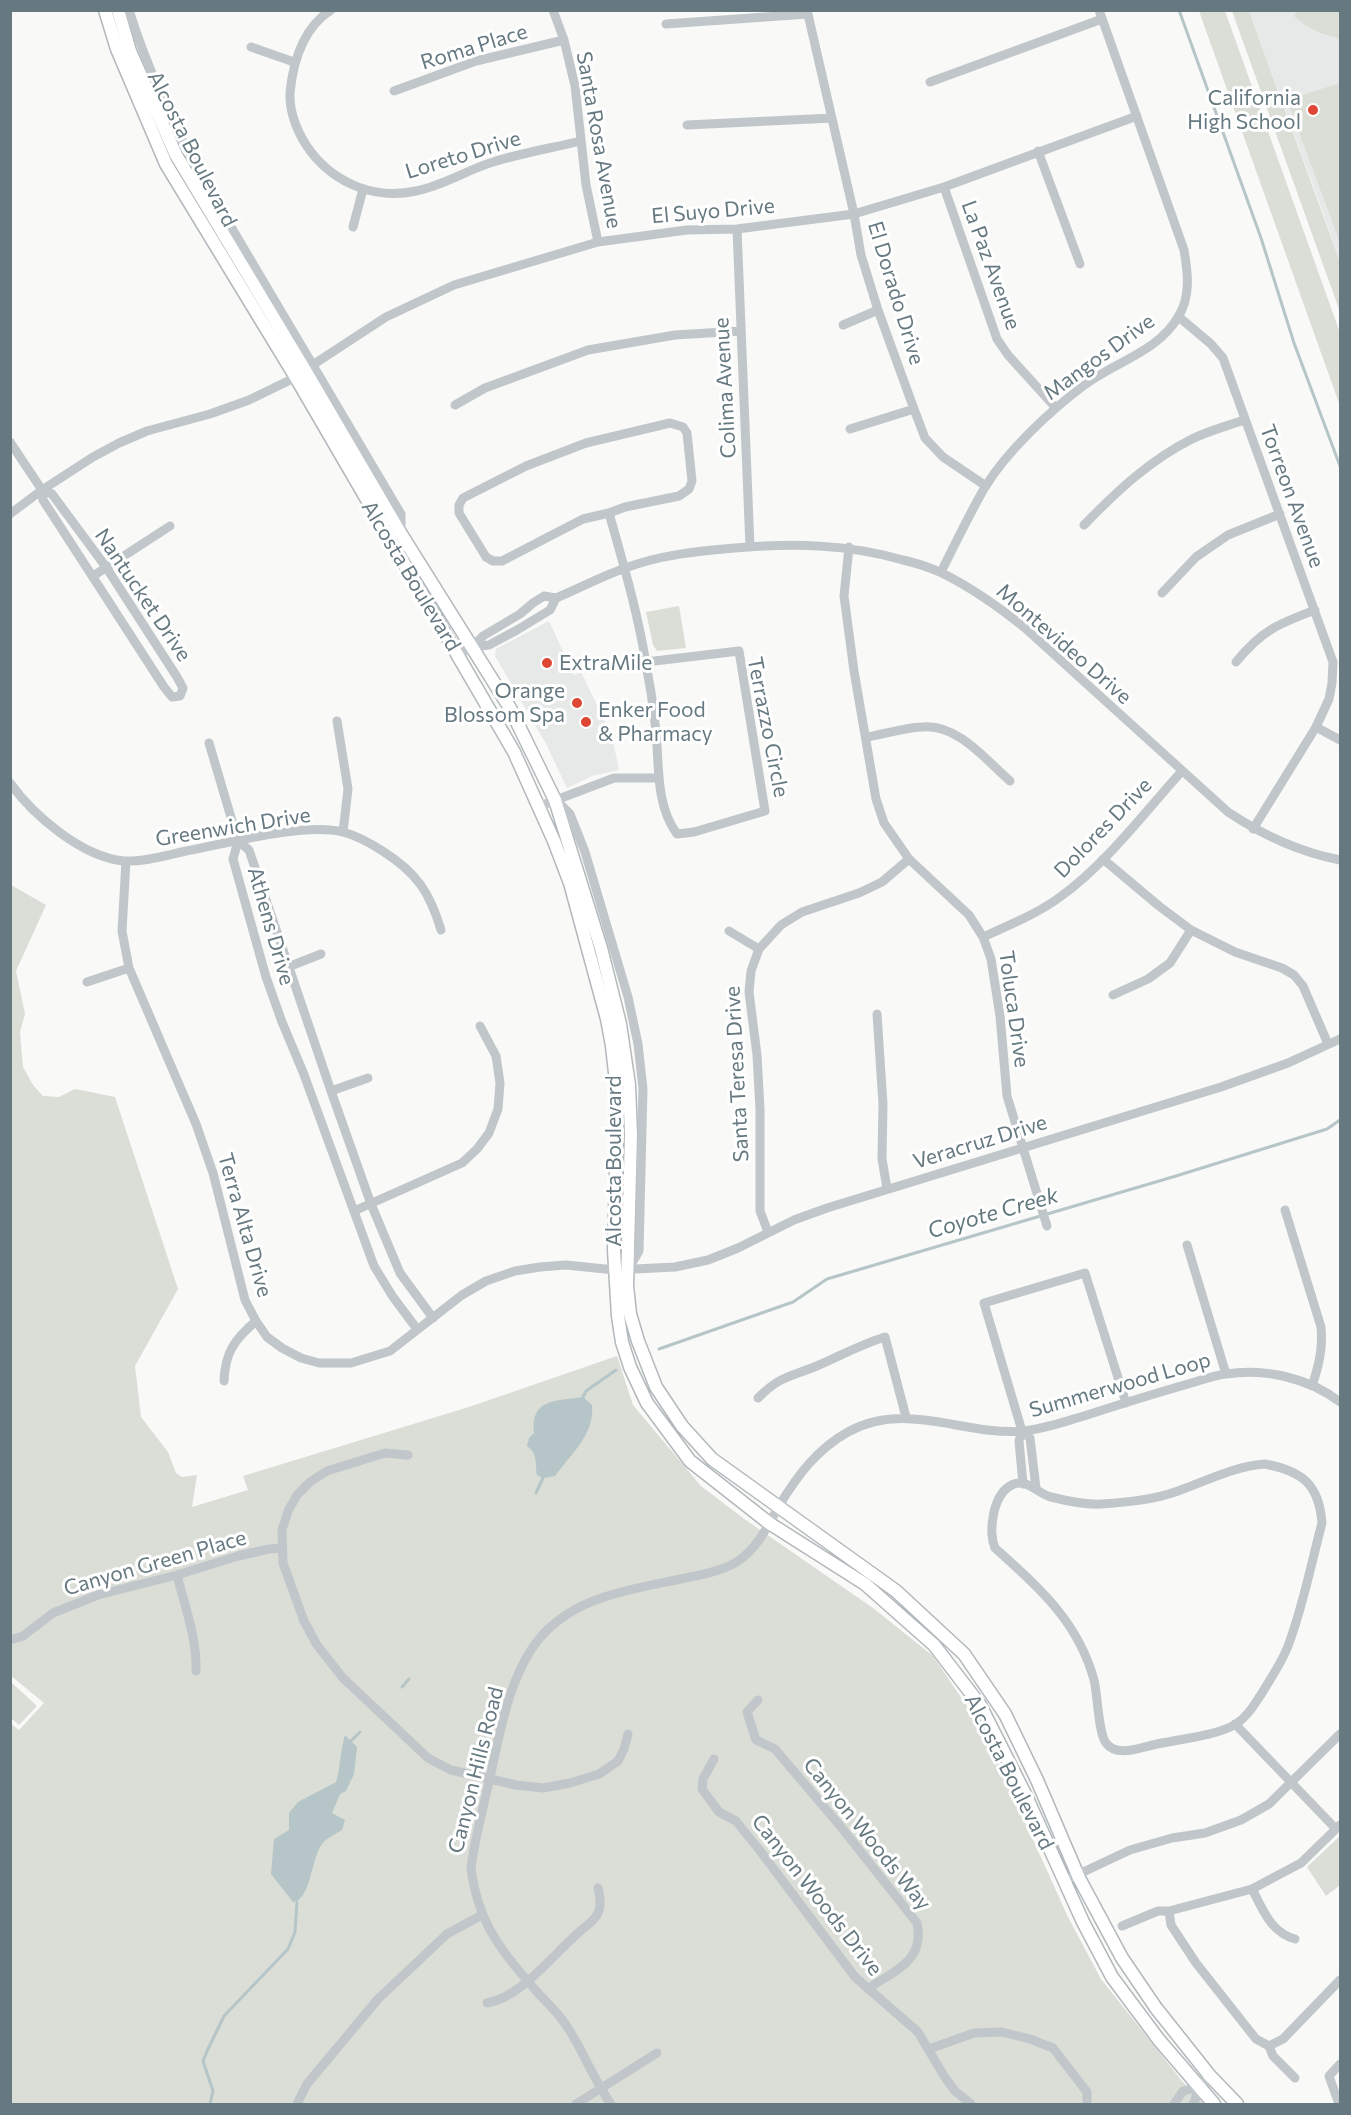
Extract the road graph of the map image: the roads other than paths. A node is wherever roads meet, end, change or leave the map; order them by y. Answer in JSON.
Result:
{"nodes":[{"id":1,"x":105,"y":10,"type":"edge"},
{"id":2,"x":117,"y":10,"type":"edge"},
{"id":3,"x":129,"y":10,"type":"edge"},
{"id":4,"x":331,"y":10,"type":"edge"},
{"id":5,"x":553,"y":10,"type":"edge"},
{"id":6,"x":807,"y":12,"type":"edge"},
{"id":7,"x":1101,"y":15,"type":"edge"},
{"id":8,"x":666,"y":24,"type":"dead end"},
{"id":9,"x":564,"y":40,"type":"junction"},
{"id":10,"x":251,"y":47,"type":"dead end"},
{"id":11,"x":294,"y":62,"type":"junction"},
{"id":12,"x":930,"y":82,"type":"dead end"},
{"id":13,"x":394,"y":91,"type":"dead end"},
{"id":14,"x":1137,"y":116,"type":"junction"},
{"id":15,"x":832,"y":118,"type":"junction"},
{"id":16,"x":687,"y":125,"type":"dead end"},
{"id":17,"x":581,"y":141,"type":"junction"},
{"id":18,"x":1038,"y":151,"type":"junction"},
{"id":19,"x":944,"y":187,"type":"junction"},
{"id":20,"x":363,"y":189,"type":"junction"},
{"id":21,"x":854,"y":214,"type":"junction"},
{"id":22,"x":353,"y":227,"type":"dead end"},
{"id":23,"x":737,"y":229,"type":"junction"},
{"id":24,"x":598,"y":242,"type":"junction"},
{"id":25,"x":1080,"y":264,"type":"dead end"},
{"id":26,"x":878,"y":310,"type":"junction"},
{"id":27,"x":1179,"y":317,"type":"junction"},
{"id":28,"x":843,"y":324,"type":"dead end"},
{"id":29,"x":741,"y":331,"type":"junction"},
{"id":30,"x":304,"y":370,"type":"junction"},
{"id":31,"x":455,"y":405,"type":"dead end"},
{"id":32,"x":1056,"y":408,"type":"junction"},
{"id":33,"x":914,"y":410,"type":"junction"},
{"id":34,"x":1244,"y":420,"type":"junction"},
{"id":35,"x":850,"y":429,"type":"dead end"},
{"id":36,"x":10,"y":442,"type":"edge"},
{"id":37,"x":986,"y":486,"type":"junction"},
{"id":38,"x":42,"y":490,"type":"junction"},
{"id":39,"x":609,"y":513,"type":"junction"},
{"id":40,"x":10,"y":514,"type":"edge"},
{"id":41,"x":1280,"y":514,"type":"junction"},
{"id":42,"x":1084,"y":525,"type":"dead end"},
{"id":43,"x":170,"y":526,"type":"dead end"},
{"id":44,"x":750,"y":546,"type":"junction"},
{"id":45,"x":849,"y":547,"type":"junction"},
{"id":46,"x":106,"y":567,"type":"junction"},
{"id":47,"x":625,"y":568,"type":"junction"},
{"id":48,"x":940,"y":572,"type":"junction"},
{"id":49,"x":93,"y":576,"type":"junction"},
{"id":50,"x":1162,"y":593,"type":"dead end"},
{"id":51,"x":556,"y":598,"type":"junction"},
{"id":52,"x":1315,"y":610,"type":"junction"},
{"id":53,"x":142,"y":622,"type":"junction"},
{"id":54,"x":128,"y":631,"type":"junction"},
{"id":55,"x":472,"y":647,"type":"junction"},
{"id":56,"x":458,"y":656,"type":"junction"},
{"id":57,"x":646,"y":662,"type":"junction"},
{"id":58,"x":1236,"y":662,"type":"dead end"},
{"id":59,"x":337,"y":721,"type":"dead end"},
{"id":60,"x":1316,"y":727,"type":"junction"},
{"id":61,"x":867,"y":737,"type":"junction"},
{"id":62,"x":1341,"y":740,"type":"edge"},
{"id":63,"x":209,"y":743,"type":"dead end"},
{"id":64,"x":1182,"y":771,"type":"junction"},
{"id":65,"x":658,"y":778,"type":"junction"},
{"id":66,"x":1010,"y":781,"type":"dead end"},
{"id":67,"x":10,"y":783,"type":"edge"},
{"id":68,"x":555,"y":800,"type":"junction"},
{"id":69,"x":540,"y":806,"type":"junction"},
{"id":70,"x":1253,"y":829,"type":"junction"},
{"id":71,"x":343,"y":832,"type":"junction"},
{"id":72,"x":238,"y":841,"type":"junction"},
{"id":73,"x":909,"y":859,"type":"junction"},
{"id":74,"x":1103,"y":859,"type":"junction"},
{"id":75,"x":1341,"y":860,"type":"edge"},
{"id":76,"x":126,"y":861,"type":"junction"},
{"id":77,"x":441,"y":930,"type":"dead end"},
{"id":78,"x":1191,"y":930,"type":"junction"},
{"id":79,"x":729,"y":931,"type":"dead end"},
{"id":80,"x":983,"y":937,"type":"junction"},
{"id":81,"x":759,"y":949,"type":"junction"},
{"id":82,"x":321,"y":954,"type":"dead end"},
{"id":83,"x":288,"y":966,"type":"junction"},
{"id":84,"x":129,"y":968,"type":"junction"},
{"id":85,"x":87,"y":982,"type":"dead end"},
{"id":86,"x":1113,"y":995,"type":"dead end"},
{"id":87,"x":877,"y":1014,"type":"dead end"},
{"id":88,"x":480,"y":1026,"type":"dead end"},
{"id":89,"x":1341,"y":1039,"type":"edge"},
{"id":90,"x":1328,"y":1044,"type":"junction"},
{"id":91,"x":368,"y":1078,"type":"dead end"},
{"id":92,"x":330,"y":1091,"type":"junction"},
{"id":93,"x":1023,"y":1147,"type":"junction"},
{"id":94,"x":887,"y":1188,"type":"junction"},
{"id":95,"x":371,"y":1204,"type":"junction"},
{"id":96,"x":1285,"y":1210,"type":"dead end"},
{"id":97,"x":354,"y":1211,"type":"junction"},
{"id":98,"x":1047,"y":1226,"type":"dead end"},
{"id":99,"x":768,"y":1232,"type":"junction"},
{"id":100,"x":1187,"y":1245,"type":"dead end"},
{"id":101,"x":615,"y":1270,"type":"junction"},
{"id":102,"x":628,"y":1270,"type":"junction"},
{"id":103,"x":433,"y":1318,"type":"junction"},
{"id":104,"x":256,"y":1321,"type":"junction"},
{"id":105,"x":417,"y":1329,"type":"junction"},
{"id":106,"x":1226,"y":1374,"type":"junction"},
{"id":107,"x":224,"y":1381,"type":"dead end"},
{"id":108,"x":1312,"y":1386,"type":"junction"},
{"id":109,"x":758,"y":1398,"type":"dead end"},
{"id":110,"x":1341,"y":1402,"type":"edge"},
{"id":111,"x":1126,"y":1403,"type":"junction"},
{"id":112,"x":906,"y":1417,"type":"junction"},
{"id":113,"x":1022,"y":1431,"type":"junction"},
{"id":114,"x":408,"y":1455,"type":"dead end"},
{"id":115,"x":1023,"y":1484,"type":"junction"},
{"id":116,"x":1036,"y":1488,"type":"junction"},
{"id":117,"x":778,"y":1508,"type":"junction"},
{"id":118,"x":769,"y":1523,"type":"junction"},
{"id":119,"x":282,"y":1548,"type":"junction"},
{"id":120,"x":177,"y":1575,"type":"junction"},
{"id":121,"x":10,"y":1640,"type":"edge"},
{"id":122,"x":196,"y":1671,"type":"dead end"},
{"id":123,"x":758,"y":1700,"type":"dead end"},
{"id":124,"x":1235,"y":1724,"type":"junction"},
{"id":125,"x":628,"y":1734,"type":"dead end"},
{"id":126,"x":1341,"y":1734,"type":"edge"},
{"id":127,"x":714,"y":1759,"type":"dead end"},
{"id":128,"x":490,"y":1779,"type":"junction"},
{"id":129,"x":1291,"y":1784,"type":"junction"},
{"id":130,"x":1338,"y":1827,"type":"edge"},
{"id":131,"x":1077,"y":1874,"type":"junction"},
{"id":132,"x":1064,"y":1881,"type":"junction"},
{"id":133,"x":598,"y":1888,"type":"dead end"},
{"id":134,"x":1252,"y":1889,"type":"junction"},
{"id":135,"x":1169,"y":1911,"type":"junction"},
{"id":136,"x":482,"y":1916,"type":"junction"},
{"id":137,"x":1122,"y":1926,"type":"dead end"},
{"id":138,"x":1294,"y":1939,"type":"dead end"},
{"id":139,"x":1341,"y":1980,"type":"edge"},
{"id":140,"x":527,"y":1981,"type":"junction"},
{"id":141,"x":868,"y":1989,"type":"junction"},
{"id":142,"x":487,"y":2003,"type":"dead end"},
{"id":143,"x":1269,"y":2046,"type":"junction"},
{"id":144,"x":929,"y":2049,"type":"junction"},
{"id":145,"x":657,"y":2053,"type":"dead end"},
{"id":146,"x":1341,"y":2064,"type":"edge"},
{"id":147,"x":1210,"y":2076,"type":"junction"},
{"id":148,"x":1295,"y":2078,"type":"dead end"},
{"id":149,"x":1198,"y":2087,"type":"junction"},
{"id":150,"x":600,"y":2089,"type":"junction"},
{"id":151,"x":297,"y":2104,"type":"edge"},
{"id":152,"x":576,"y":2104,"type":"edge"},
{"id":153,"x":610,"y":2104,"type":"edge"},
{"id":154,"x":971,"y":2104,"type":"edge"},
{"id":155,"x":1087,"y":2104,"type":"edge"},
{"id":156,"x":1174,"y":2104,"type":"edge"},
{"id":157,"x":1193,"y":2104,"type":"edge"},
{"id":158,"x":1214,"y":2104,"type":"edge"},
{"id":159,"x":1238,"y":2104,"type":"edge"},
{"id":160,"x":1339,"y":2104,"type":"edge"}],
"edges":[{"from":1,"to":30,"type":"main road","name":"Alcosta Boulevard"},
{"from":2,"to":30,"type":"main road","name":"Alcosta Boulevard"},
{"from":3,"to":30,"type":"street","name":"Alcosta Boulevard"},
{"from":4,"to":11,"type":"street","name":"Loreto Drive"},
{"from":5,"to":9,"type":"street","name":"Santa Rosa Avenue"},
{"from":6,"to":8,"type":"street"},
{"from":6,"to":15,"type":"street","name":"El Dorado Drive"},
{"from":7,"to":12,"type":"street"},
{"from":7,"to":14,"type":"street","name":"Mangos Drive"},
{"from":9,"to":13,"type":"street","name":"Roma Place"},
{"from":9,"to":17,"type":"street","name":"Santa Rosa Avenue"},
{"from":10,"to":11,"type":"street"},
{"from":11,"to":20,"type":"street","name":"Loreto Drive"},
{"from":14,"to":18,"type":"street","name":"El Suyo Drive"},
{"from":14,"to":27,"type":"street","name":"Mangos Drive"},
{"from":15,"to":16,"type":"street"},
{"from":15,"to":21,"type":"street","name":"El Dorado Drive"},
{"from":17,"to":20,"type":"street","name":"Loreto Drive"},
{"from":17,"to":24,"type":"street","name":"Santa Rosa Avenue"},
{"from":18,"to":19,"type":"street","name":"El Suyo Drive"},
{"from":18,"to":25,"type":"street"},
{"from":19,"to":21,"type":"street","name":"El Suyo Drive"},
{"from":19,"to":32,"type":"street","name":"La Paz Avenue"},
{"from":20,"to":22,"type":"street"},
{"from":21,"to":23,"type":"street","name":"El Suyo Drive"},
{"from":21,"to":26,"type":"street","name":"El Dorado Drive"},
{"from":23,"to":24,"type":"street","name":"El Suyo Drive"},
{"from":23,"to":29,"type":"street","name":"Colima Avenue"},
{"from":24,"to":30,"type":"street","name":"El Suyo Drive"},
{"from":26,"to":28,"type":"street"},
{"from":26,"to":33,"type":"street","name":"El Dorado Drive"},
{"from":27,"to":32,"type":"street","name":"Mangos Drive"},
{"from":27,"to":34,"type":"street","name":"Torreon Avenue"},
{"from":29,"to":31,"type":"street"},
{"from":29,"to":44,"type":"street","name":"Colima Avenue"},
{"from":30,"to":38,"type":"street"},
{"from":30,"to":55,"type":"main road","name":"Alcosta Boulevard"},
{"from":30,"to":56,"type":"main road","name":"Alcosta Boulevard"},
{"from":32,"to":37,"type":"street","name":"Mangos Drive"},
{"from":33,"to":35,"type":"street"},
{"from":33,"to":37,"type":"street","name":"El Dorado Drive"},
{"from":34,"to":41,"type":"street","name":"Torreon Avenue"},
{"from":34,"to":42,"type":"street"},
{"from":36,"to":38,"type":"street","name":"Nantucket Drive"},
{"from":37,"to":48,"type":"street","name":"Mangos Drive"},
{"from":38,"to":40,"type":"street"},
{"from":38,"to":46,"type":"street","name":"Nantucket Drive"},
{"from":38,"to":49,"type":"street","name":"Nantucket Drive"},
{"from":39,"to":39,"type":"street"},
{"from":39,"to":47,"type":"street","name":"Terrazzo Circle"},
{"from":41,"to":50,"type":"street"},
{"from":41,"to":52,"type":"street","name":"Torreon Avenue"},
{"from":43,"to":46,"type":"street"},
{"from":44,"to":45,"type":"street","name":"Montevideo Drive"},
{"from":44,"to":47,"type":"street","name":"Montevideo Drive"},
{"from":45,"to":48,"type":"street","name":"Montevideo Drive"},
{"from":45,"to":61,"type":"street","name":"Toluca Drive"},
{"from":46,"to":49,"type":"street"},
{"from":46,"to":53,"type":"street","name":"Nantucket Drive"},
{"from":47,"to":51,"type":"street","name":"Montevideo Drive"},
{"from":47,"to":57,"type":"street","name":"Terrazzo Circle"},
{"from":48,"to":64,"type":"street","name":"Montevideo Drive"},
{"from":49,"to":54,"type":"street","name":"Nantucket Drive"},
{"from":51,"to":55,"type":"street","name":"Montevideo Drive"},
{"from":51,"to":55,"type":"street","name":"Montevideo Drive"},
{"from":52,"to":58,"type":"street"},
{"from":52,"to":60,"type":"street","name":"Torreon Avenue"},
{"from":53,"to":54,"type":"street"},
{"from":53,"to":54,"type":"street","name":"Nantucket Drive"},
{"from":55,"to":56,"type":"street"},
{"from":55,"to":68,"type":"main road","name":"Alcosta Boulevard"},
{"from":56,"to":69,"type":"main road","name":"Alcosta Boulevard"},
{"from":57,"to":65,"type":"street","name":"Terrazzo Circle"},
{"from":57,"to":65,"type":"street","name":"Terrazzo Circle"},
{"from":59,"to":71,"type":"street"},
{"from":60,"to":62,"type":"street"},
{"from":60,"to":70,"type":"street","name":"Torreon Avenue"},
{"from":61,"to":66,"type":"street"},
{"from":61,"to":73,"type":"street","name":"Toluca Drive"},
{"from":63,"to":72,"type":"street"},
{"from":64,"to":70,"type":"street","name":"Montevideo Drive"},
{"from":64,"to":74,"type":"street","name":"Dolores Drive"},
{"from":65,"to":68,"type":"street"},
{"from":67,"to":76,"type":"street","name":"Greenwich Drive"},
{"from":68,"to":69,"type":"street"},
{"from":68,"to":102,"type":"main road","name":"Alcosta Boulevard"},
{"from":69,"to":101,"type":"main road","name":"Alcosta Boulevard"},
{"from":70,"to":75,"type":"street","name":"Montevideo Drive"},
{"from":71,"to":72,"type":"street","name":"Greenwich Drive"},
{"from":71,"to":77,"type":"street","name":"Greenwich Drive"},
{"from":72,"to":76,"type":"street","name":"Greenwich Drive"},
{"from":72,"to":83,"type":"street","name":"Athens Drive"},
{"from":72,"to":97,"type":"street","name":"Athens Drive"},
{"from":73,"to":80,"type":"street","name":"Toluca Drive"},
{"from":73,"to":81,"type":"street","name":"Santa Teresa Drive"},
{"from":74,"to":78,"type":"street"},
{"from":74,"to":80,"type":"street","name":"Dolores Drive"},
{"from":76,"to":84,"type":"street","name":"Terra Alta Drive"},
{"from":78,"to":86,"type":"street"},
{"from":78,"to":90,"type":"street"},
{"from":79,"to":81,"type":"street"},
{"from":80,"to":93,"type":"street","name":"Toluca Drive"},
{"from":81,"to":99,"type":"street","name":"Santa Teresa Drive"},
{"from":82,"to":83,"type":"street"},
{"from":83,"to":92,"type":"street","name":"Athens Drive"},
{"from":84,"to":85,"type":"street"},
{"from":84,"to":104,"type":"street","name":"Terra Alta Drive"},
{"from":87,"to":94,"type":"street"},
{"from":88,"to":95,"type":"street"},
{"from":89,"to":90,"type":"street","name":"Veracruz Drive"},
{"from":90,"to":93,"type":"street","name":"Veracruz Drive"},
{"from":91,"to":92,"type":"street"},
{"from":92,"to":95,"type":"street","name":"Athens Drive"},
{"from":93,"to":94,"type":"street","name":"Veracruz Drive"},
{"from":93,"to":98,"type":"street","name":"Toluca Drive"},
{"from":94,"to":99,"type":"street","name":"Veracruz Drive"},
{"from":95,"to":97,"type":"street"},
{"from":95,"to":103,"type":"street","name":"Athens Drive"},
{"from":96,"to":108,"type":"street"},
{"from":97,"to":105,"type":"street","name":"Athens Drive"},
{"from":99,"to":102,"type":"street","name":"Veracruz Drive"},
{"from":100,"to":106,"type":"street"},
{"from":101,"to":102,"type":"street","name":"Terra Alta Drive"},
{"from":101,"to":103,"type":"street","name":"Terra Alta Drive"},
{"from":101,"to":118,"type":"main road","name":"Alcosta Boulevard"},
{"from":102,"to":117,"type":"main road","name":"Alcosta Boulevard"},
{"from":103,"to":105,"type":"street","name":"Terra Alta Drive"},
{"from":104,"to":105,"type":"street","name":"Terra Alta Drive"},
{"from":104,"to":107,"type":"street"},
{"from":106,"to":108,"type":"street","name":"Summerwood Loop"},
{"from":106,"to":111,"type":"street","name":"Summerwood Loop"},
{"from":108,"to":110,"type":"street","name":"Summerwood Loop"},
{"from":109,"to":112,"type":"street"},
{"from":111,"to":113,"type":"street","name":"Summerwood Loop"},
{"from":111,"to":113,"type":"street"},
{"from":112,"to":113,"type":"street","name":"Summerwood Loop"},
{"from":112,"to":117,"type":"street","name":"Summerwood Loop"},
{"from":113,"to":115,"type":"street"},
{"from":113,"to":116,"type":"street"},
{"from":114,"to":119,"type":"street"},
{"from":115,"to":116,"type":"street"},
{"from":115,"to":124,"type":"street"},
{"from":116,"to":124,"type":"street"},
{"from":117,"to":118,"type":"street","name":"Summerwood Loop"},
{"from":117,"to":131,"type":"main road","name":"Alcosta Boulevard"},
{"from":118,"to":128,"type":"street","name":"Canyon Hills Road"},
{"from":118,"to":132,"type":"main road","name":"Alcosta Boulevard"},
{"from":119,"to":120,"type":"street","name":"Canyon Green Place"},
{"from":119,"to":128,"type":"street"},
{"from":120,"to":121,"type":"street","name":"Canyon Green Place"},
{"from":120,"to":122,"type":"street"},
{"from":123,"to":141,"type":"street","name":"Canyon Woods Way"},
{"from":124,"to":129,"type":"street"},
{"from":125,"to":128,"type":"street"},
{"from":126,"to":129,"type":"street"},
{"from":127,"to":141,"type":"street","name":"Canyon Woods Drive"},
{"from":128,"to":136,"type":"street","name":"Canyon Hills Road"},
{"from":129,"to":130,"type":"street"},
{"from":129,"to":131,"type":"street"},
{"from":130,"to":134,"type":"street"},
{"from":131,"to":132,"type":"street"},
{"from":131,"to":147,"type":"main road","name":"Alcosta Boulevard"},
{"from":132,"to":149,"type":"main road","name":"Alcosta Boulevard"},
{"from":133,"to":140,"type":"street"},
{"from":134,"to":135,"type":"street"},
{"from":134,"to":138,"type":"street"},
{"from":135,"to":137,"type":"street"},
{"from":135,"to":143,"type":"street"},
{"from":136,"to":140,"type":"street","name":"Canyon Hills Road"},
{"from":136,"to":151,"type":"street"},
{"from":139,"to":143,"type":"street"},
{"from":140,"to":142,"type":"street"},
{"from":140,"to":150,"type":"street","name":"Canyon Hills Road"},
{"from":141,"to":144,"type":"street","name":"Canyon Woods Drive"},
{"from":143,"to":148,"type":"street"},
{"from":144,"to":154,"type":"street","name":"Canyon Woods Drive"},
{"from":144,"to":155,"type":"street"},
{"from":145,"to":150,"type":"street"},
{"from":146,"to":160,"type":"street"},
{"from":147,"to":149,"type":"street"},
{"from":147,"to":159,"type":"main road","name":"Alcosta Boulevard"},
{"from":149,"to":156,"type":"street"},
{"from":149,"to":157,"type":"street"},
{"from":149,"to":158,"type":"main road","name":"Alcosta Boulevard"},
{"from":150,"to":152,"type":"street"},
{"from":150,"to":153,"type":"street","name":"Canyon Hills Road"}]}
